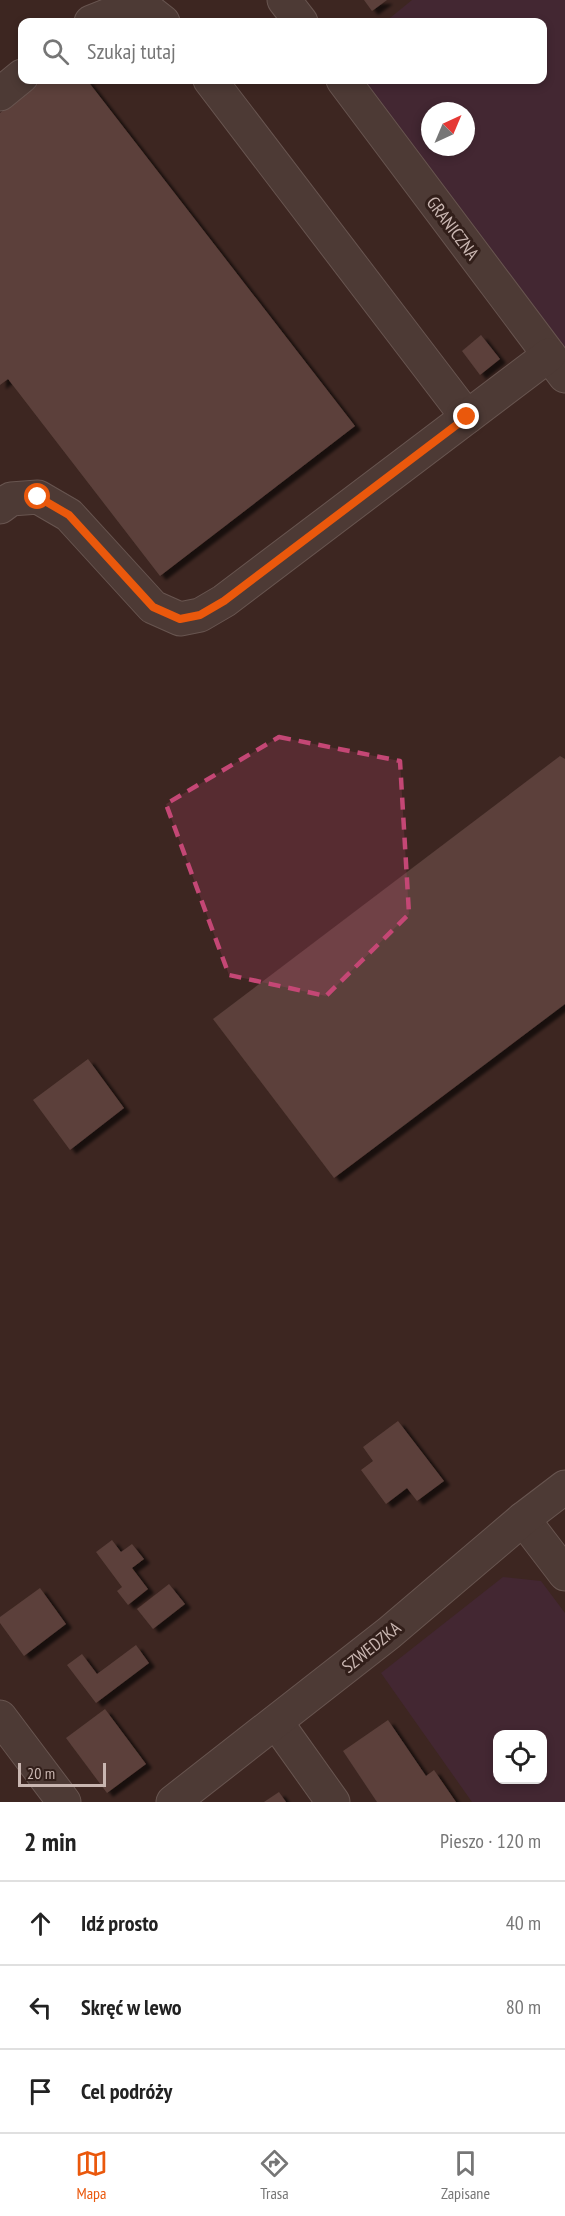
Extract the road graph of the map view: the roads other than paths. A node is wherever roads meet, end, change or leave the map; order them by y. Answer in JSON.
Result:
{"nodes":[{"id":1,"x":284,"y":0,"type":"edge"},
{"id":2,"x":101,"y":18,"type":"edge"},
{"id":3,"x":158,"y":18,"type":"edge"},
{"id":4,"x":298,"y":18,"type":"edge"},
{"id":5,"x":18,"y":79,"type":"edge"},
{"id":6,"x":213,"y":84,"type":"edge"},
{"id":7,"x":346,"y":84,"type":"edge"},
{"id":8,"x":0,"y":94,"type":"edge"},
{"id":9,"x":557,"y":365,"type":"edge"},
{"id":10,"x":467,"y":417,"type":"junction"},
{"id":11,"x":0,"y":507,"type":"edge"},
{"id":12,"x":565,"y":1486,"type":"edge"},
{"id":13,"x":523,"y":1519,"type":"junction"},
{"id":14,"x":565,"y":1574,"type":"edge"},
{"id":15,"x":0,"y":1717,"type":"edge"},
{"id":16,"x":276,"y":1722,"type":"junction"},
{"id":17,"x":64,"y":1802,"type":"edge"},
{"id":18,"x":173,"y":1802,"type":"edge"},
{"id":19,"x":333,"y":1802,"type":"edge"}],
"edges":[{"from":1,"to":4,"type":"street"},
{"from":2,"to":3,"type":"street"},
{"from":5,"to":8,"type":"street"},
{"from":6,"to":10,"type":"street"},
{"from":7,"to":9,"type":"street","name":"GRANICZNA"},
{"from":9,"to":10,"type":"street"},
{"from":10,"to":11,"type":"street"},
{"from":12,"to":13,"type":"street","name":"SZWEDZKA"},
{"from":13,"to":14,"type":"street"},
{"from":13,"to":16,"type":"street","name":"SZWEDZKA"},
{"from":15,"to":17,"type":"street"},
{"from":16,"to":18,"type":"street","name":"SZWEDZKA"},
{"from":16,"to":19,"type":"street"}]}
